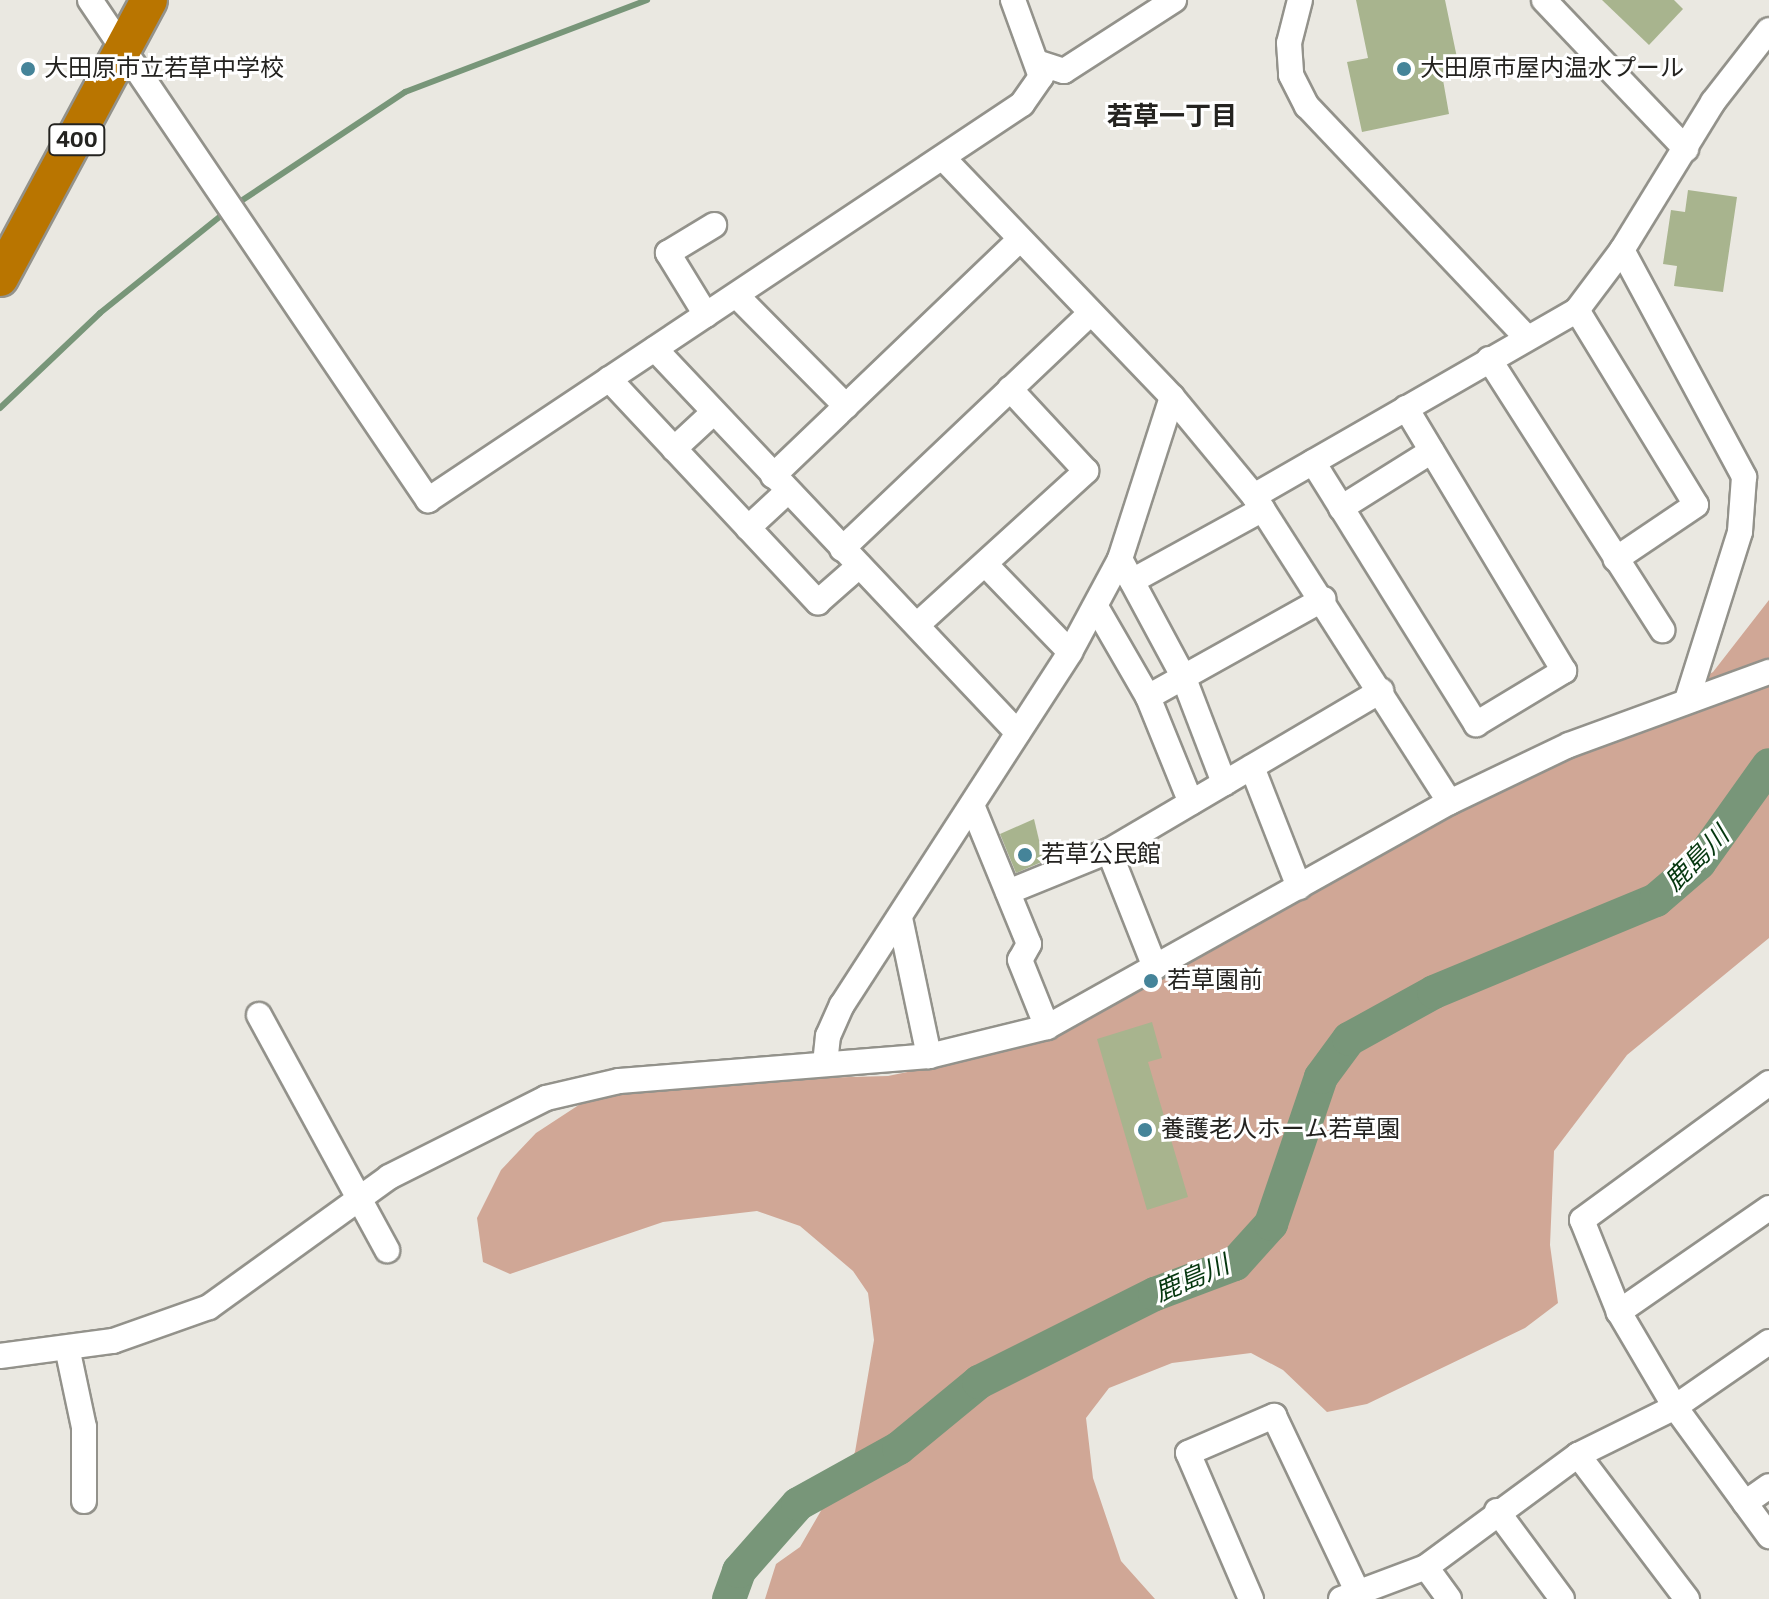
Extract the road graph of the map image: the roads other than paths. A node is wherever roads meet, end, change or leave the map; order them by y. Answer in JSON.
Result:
{"nodes":[{"id":1,"x":90,"y":0,"type":"edge"},
{"id":2,"x":149,"y":0,"type":"edge"},
{"id":3,"x":1013,"y":0,"type":"edge"},
{"id":4,"x":1174,"y":0,"type":"edge"},
{"id":5,"x":1300,"y":0,"type":"edge"},
{"id":6,"x":1544,"y":0,"type":"edge"},
{"id":7,"x":1769,"y":30,"type":"edge"},
{"id":8,"x":121,"y":55,"type":"junction"},
{"id":9,"x":1039,"y":63,"type":"junction"},
{"id":10,"x":1686,"y":149,"type":"junction"},
{"id":11,"x":945,"y":160,"type":"junction"},
{"id":12,"x":714,"y":225,"type":"dead end"},
{"id":13,"x":1020,"y":239,"type":"junction"},
{"id":14,"x":1622,"y":250,"type":"junction"},
{"id":15,"x":0,"y":278,"type":"edge"},
{"id":16,"x":737,"y":296,"type":"junction"},
{"id":17,"x":1577,"y":310,"type":"junction"},
{"id":18,"x":1091,"y":313,"type":"junction"},
{"id":19,"x":706,"y":315,"type":"junction"},
{"id":20,"x":1526,"y":337,"type":"junction"},
{"id":21,"x":655,"y":349,"type":"junction"},
{"id":22,"x":1489,"y":359,"type":"junction"},
{"id":23,"x":609,"y":379,"type":"junction"},
{"id":24,"x":1010,"y":389,"type":"junction"},
{"id":25,"x":1172,"y":397,"type":"junction"},
{"id":26,"x":846,"y":406,"type":"junction"},
{"id":27,"x":1406,"y":408,"type":"junction"},
{"id":28,"x":714,"y":412,"type":"junction"},
{"id":29,"x":674,"y":449,"type":"junction"},
{"id":30,"x":1432,"y":451,"type":"junction"},
{"id":31,"x":1313,"y":462,"type":"junction"},
{"id":32,"x":781,"y":484,"type":"junction"},
{"id":33,"x":1259,"y":502,"type":"junction"},
{"id":34,"x":1341,"y":508,"type":"junction"},
{"id":35,"x":748,"y":528,"type":"junction"},
{"id":36,"x":850,"y":558,"type":"junction"},
{"id":37,"x":1616,"y":559,"type":"junction"},
{"id":38,"x":985,"y":564,"type":"junction"},
{"id":39,"x":1126,"y":570,"type":"junction"},
{"id":40,"x":1323,"y":599,"type":"junction"},
{"id":41,"x":1096,"y":607,"type":"junction"},
{"id":42,"x":917,"y":625,"type":"junction"},
{"id":43,"x":1662,"y":630,"type":"dead end"},
{"id":44,"x":1070,"y":652,"type":"junction"},
{"id":45,"x":1769,"y":672,"type":"edge"},
{"id":46,"x":1183,"y":676,"type":"junction"},
{"id":47,"x":1381,"y":691,"type":"junction"},
{"id":48,"x":1148,"y":697,"type":"junction"},
{"id":49,"x":1687,"y":700,"type":"junction"},
{"id":50,"x":1018,"y":733,"type":"junction"},
{"id":51,"x":1252,"y":767,"type":"junction"},
{"id":52,"x":1224,"y":783,"type":"junction"},
{"id":53,"x":1450,"y":802,"type":"junction"},
{"id":54,"x":1191,"y":803,"type":"junction"},
{"id":55,"x":972,"y":805,"type":"junction"},
{"id":56,"x":1109,"y":851,"type":"junction"},
{"id":57,"x":1299,"y":887,"type":"junction"},
{"id":58,"x":1008,"y":892,"type":"junction"},
{"id":59,"x":900,"y":918,"type":"junction"},
{"id":60,"x":1155,"y":967,"type":"junction"},
{"id":61,"x":259,"y":1015,"type":"dead end"},
{"id":62,"x":1047,"y":1027,"type":"junction"},
{"id":63,"x":929,"y":1056,"type":"junction"},
{"id":64,"x":825,"y":1064,"type":"junction"},
{"id":65,"x":1769,"y":1083,"type":"edge"},
{"id":66,"x":356,"y":1202,"type":"junction"},
{"id":67,"x":1769,"y":1208,"type":"edge"},
{"id":68,"x":387,"y":1250,"type":"dead end"},
{"id":69,"x":1619,"y":1312,"type":"junction"},
{"id":70,"x":1769,"y":1342,"type":"edge"},
{"id":71,"x":68,"y":1352,"type":"junction"},
{"id":72,"x":0,"y":1356,"type":"edge"},
{"id":73,"x":1675,"y":1407,"type":"junction"},
{"id":74,"x":1578,"y":1455,"type":"junction"},
{"id":75,"x":1769,"y":1486,"type":"edge"},
{"id":76,"x":84,"y":1501,"type":"dead end"},
{"id":77,"x":1745,"y":1503,"type":"junction"},
{"id":78,"x":1497,"y":1511,"type":"junction"},
{"id":79,"x":1769,"y":1536,"type":"edge"},
{"id":80,"x":1426,"y":1567,"type":"junction"},
{"id":81,"x":1349,"y":1594,"type":"edge"},
{"id":82,"x":1251,"y":1599,"type":"edge"},
{"id":83,"x":1449,"y":1599,"type":"edge"},
{"id":84,"x":1562,"y":1599,"type":"edge"},
{"id":85,"x":1687,"y":1599,"type":"edge"}],
"edges":[{"from":1,"to":8,"type":"street"},
{"from":2,"to":8,"type":"highway","number":"400"},
{"from":3,"to":9,"type":"street"},
{"from":4,"to":9,"type":"street"},
{"from":5,"to":20,"type":"street"},
{"from":6,"to":10,"type":"street"},
{"from":7,"to":10,"type":"street"},
{"from":8,"to":15,"type":"highway","number":"400"},
{"from":8,"to":23,"type":"street"},
{"from":9,"to":11,"type":"street"},
{"from":10,"to":14,"type":"street"},
{"from":11,"to":13,"type":"street"},
{"from":11,"to":16,"type":"street"},
{"from":12,"to":19,"type":"street"},
{"from":13,"to":18,"type":"street"},
{"from":13,"to":26,"type":"street"},
{"from":14,"to":17,"type":"street"},
{"from":14,"to":49,"type":"street"},
{"from":16,"to":19,"type":"street"},
{"from":16,"to":26,"type":"street"},
{"from":17,"to":20,"type":"street"},
{"from":17,"to":37,"type":"street"},
{"from":18,"to":24,"type":"street"},
{"from":18,"to":25,"type":"street"},
{"from":19,"to":21,"type":"street"},
{"from":20,"to":22,"type":"street"},
{"from":21,"to":23,"type":"street"},
{"from":21,"to":28,"type":"street"},
{"from":22,"to":27,"type":"street"},
{"from":22,"to":37,"type":"street"},
{"from":23,"to":29,"type":"street"},
{"from":24,"to":36,"type":"street"},
{"from":24,"to":38,"type":"street"},
{"from":25,"to":33,"type":"street"},
{"from":25,"to":39,"type":"street"},
{"from":26,"to":32,"type":"street"},
{"from":27,"to":30,"type":"street"},
{"from":27,"to":31,"type":"street"},
{"from":28,"to":29,"type":"street"},
{"from":28,"to":32,"type":"street"},
{"from":29,"to":35,"type":"street"},
{"from":30,"to":34,"type":"street"},
{"from":30,"to":34,"type":"street"},
{"from":31,"to":33,"type":"street"},
{"from":31,"to":34,"type":"street"},
{"from":32,"to":35,"type":"street"},
{"from":32,"to":36,"type":"street"},
{"from":33,"to":39,"type":"street"},
{"from":33,"to":40,"type":"street"},
{"from":35,"to":36,"type":"street"},
{"from":36,"to":42,"type":"street"},
{"from":37,"to":43,"type":"street"},
{"from":38,"to":42,"type":"street"},
{"from":38,"to":44,"type":"street"},
{"from":39,"to":41,"type":"street"},
{"from":39,"to":46,"type":"street"},
{"from":40,"to":46,"type":"street"},
{"from":40,"to":47,"type":"street"},
{"from":41,"to":44,"type":"street"},
{"from":41,"to":48,"type":"street"},
{"from":42,"to":50,"type":"street"},
{"from":44,"to":50,"type":"street"},
{"from":45,"to":49,"type":"street"},
{"from":46,"to":48,"type":"street"},
{"from":46,"to":52,"type":"street"},
{"from":47,"to":51,"type":"street"},
{"from":47,"to":53,"type":"street"},
{"from":48,"to":54,"type":"street"},
{"from":49,"to":53,"type":"street"},
{"from":50,"to":55,"type":"street"},
{"from":51,"to":52,"type":"street"},
{"from":51,"to":57,"type":"street"},
{"from":52,"to":54,"type":"street"},
{"from":53,"to":57,"type":"street"},
{"from":54,"to":56,"type":"street"},
{"from":55,"to":58,"type":"street"},
{"from":55,"to":59,"type":"street"},
{"from":56,"to":58,"type":"street"},
{"from":56,"to":60,"type":"street"},
{"from":57,"to":60,"type":"street"},
{"from":58,"to":62,"type":"street"},
{"from":59,"to":63,"type":"street"},
{"from":59,"to":64,"type":"street"},
{"from":60,"to":62,"type":"street"},
{"from":61,"to":66,"type":"street"},
{"from":62,"to":63,"type":"street"},
{"from":63,"to":64,"type":"street"},
{"from":64,"to":66,"type":"street"},
{"from":65,"to":69,"type":"street"},
{"from":66,"to":68,"type":"street"},
{"from":66,"to":71,"type":"street"},
{"from":67,"to":69,"type":"street"},
{"from":69,"to":73,"type":"street"},
{"from":70,"to":73,"type":"street"},
{"from":71,"to":72,"type":"street"},
{"from":71,"to":76,"type":"street"},
{"from":73,"to":74,"type":"street"},
{"from":73,"to":77,"type":"street"},
{"from":74,"to":78,"type":"street"},
{"from":74,"to":85,"type":"street"},
{"from":75,"to":77,"type":"street"},
{"from":77,"to":79,"type":"street"},
{"from":78,"to":80,"type":"street"},
{"from":78,"to":84,"type":"street"},
{"from":80,"to":81,"type":"street"},
{"from":80,"to":83,"type":"street"},
{"from":81,"to":82,"type":"street"}]}
